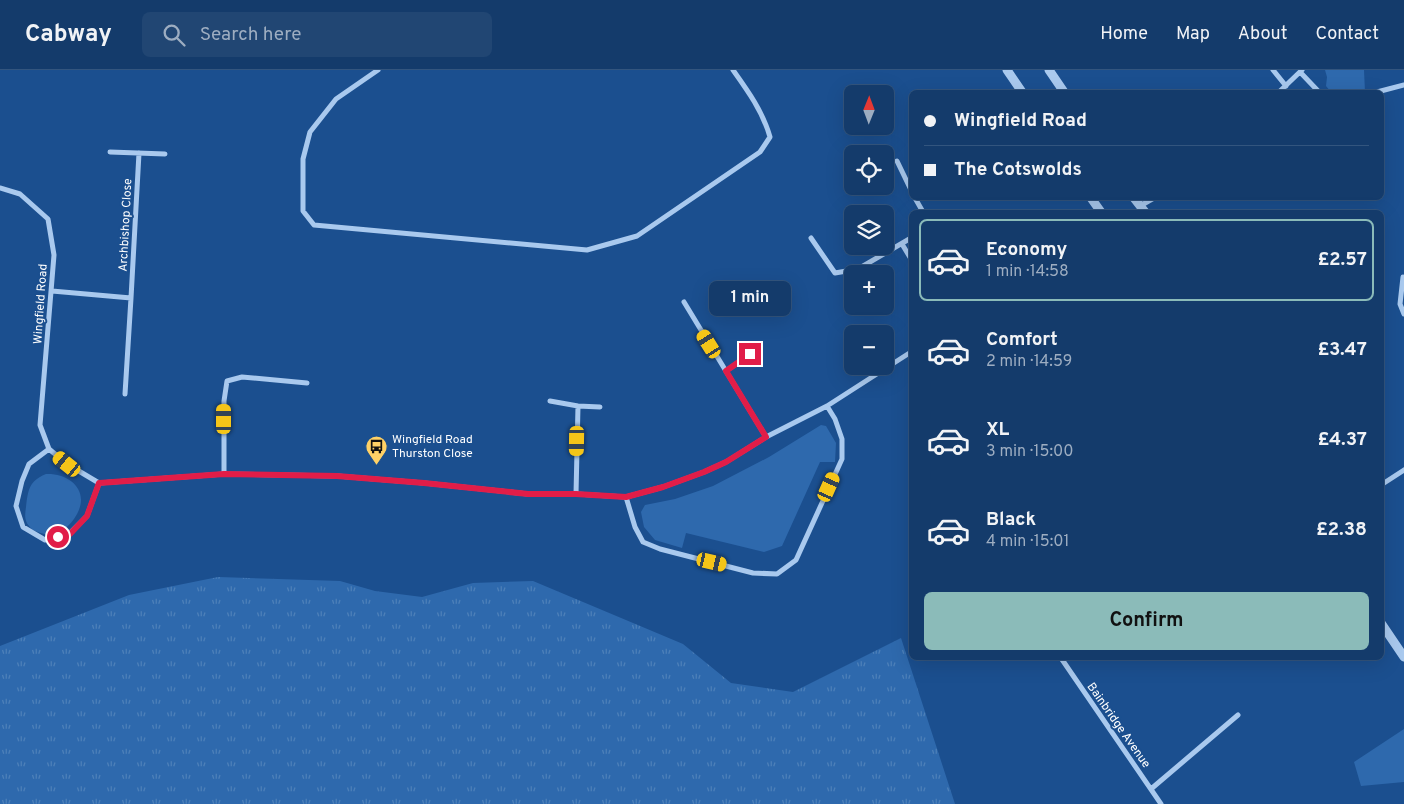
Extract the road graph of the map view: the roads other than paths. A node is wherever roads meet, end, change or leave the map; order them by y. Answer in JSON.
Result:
{"nodes":[{"id":1,"x":378,"y":70,"type":"edge"},
{"id":2,"x":733,"y":70,"type":"edge"},
{"id":3,"x":1007,"y":70,"type":"edge"},
{"id":4,"x":1048,"y":70,"type":"edge"},
{"id":5,"x":1273,"y":70,"type":"edge"},
{"id":6,"x":1301,"y":71,"type":"edge"},
{"id":7,"x":1404,"y":85,"type":"edge"},
{"id":8,"x":1286,"y":86,"type":"junction"},
{"id":9,"x":1021,"y":90,"type":"edge"},
{"id":10,"x":1063,"y":90,"type":"edge"},
{"id":11,"x":1281,"y":90,"type":"edge"},
{"id":12,"x":1317,"y":90,"type":"edge"},
{"id":13,"x":1384,"y":90,"type":"edge"},
{"id":14,"x":110,"y":152,"type":"dead end"},
{"id":15,"x":139,"y":153,"type":"junction"},
{"id":16,"x":165,"y":154,"type":"dead end"},
{"id":17,"x":897,"y":162,"type":"dead end"},
{"id":18,"x":909,"y":186,"type":"edge"},
{"id":19,"x":0,"y":188,"type":"edge"},
{"id":20,"x":1152,"y":200,"type":"edge"},
{"id":21,"x":1142,"y":209,"type":"edge"},
{"id":22,"x":811,"y":238,"type":"dead end"},
{"id":23,"x":909,"y":239,"type":"edge"},
{"id":24,"x":902,"y":244,"type":"junction"},
{"id":25,"x":909,"y":256,"type":"edge"},
{"id":26,"x":1403,"y":277,"type":"dead end"},
{"id":27,"x":52,"y":291,"type":"junction"},
{"id":28,"x":131,"y":298,"type":"junction"},
{"id":29,"x":684,"y":302,"type":"dead end"},
{"id":30,"x":1404,"y":314,"type":"edge"},
{"id":31,"x":909,"y":353,"type":"edge"},
{"id":32,"x":750,"y":354,"type":"dead end"},
{"id":33,"x":726,"y":371,"type":"junction"},
{"id":34,"x":307,"y":383,"type":"dead end"},
{"id":35,"x":124,"y":394,"type":"dead end"},
{"id":36,"x":550,"y":401,"type":"dead end"},
{"id":37,"x":578,"y":406,"type":"junction"},
{"id":38,"x":827,"y":406,"type":"junction"},
{"id":39,"x":600,"y":407,"type":"dead end"},
{"id":40,"x":766,"y":437,"type":"junction"},
{"id":41,"x":49,"y":449,"type":"junction"},
{"id":42,"x":1404,"y":470,"type":"edge"},
{"id":43,"x":224,"y":474,"type":"junction"},
{"id":44,"x":99,"y":483,"type":"junction"},
{"id":45,"x":1384,"y":483,"type":"edge"},
{"id":46,"x":576,"y":494,"type":"junction"},
{"id":47,"x":626,"y":497,"type":"junction"},
{"id":48,"x":1384,"y":627,"type":"edge"},
{"id":49,"x":1404,"y":657,"type":"edge"},
{"id":50,"x":1062,"y":660,"type":"edge"},
{"id":51,"x":1238,"y":715,"type":"dead end"},
{"id":52,"x":1151,"y":789,"type":"junction"},
{"id":53,"x":1161,"y":804,"type":"edge"}],
"edges":[{"from":1,"to":2,"type":"street"},
{"from":3,"to":9,"type":"street"},
{"from":4,"to":10,"type":"street"},
{"from":5,"to":8,"type":"street"},
{"from":6,"to":8,"type":"street"},
{"from":6,"to":12,"type":"street"},
{"from":7,"to":13,"type":"street"},
{"from":8,"to":11,"type":"street"},
{"from":14,"to":15,"type":"street"},
{"from":15,"to":16,"type":"street"},
{"from":15,"to":28,"type":"street","name":"Archbishop Close"},
{"from":17,"to":18,"type":"street"},
{"from":19,"to":27,"type":"street","name":"Wingfield Road"},
{"from":20,"to":21,"type":"street"},
{"from":22,"to":24,"type":"street"},
{"from":23,"to":24,"type":"street"},
{"from":24,"to":25,"type":"street"},
{"from":26,"to":30,"type":"street"},
{"from":27,"to":28,"type":"street"},
{"from":27,"to":41,"type":"street","name":"Wingfield Road"},
{"from":28,"to":35,"type":"street","name":"Archbishop Close"},
{"from":29,"to":33,"type":"street"},
{"from":31,"to":38,"type":"street"},
{"from":32,"to":33,"type":"street"},
{"from":33,"to":40,"type":"street"},
{"from":34,"to":43,"type":"street"},
{"from":36,"to":37,"type":"street"},
{"from":37,"to":39,"type":"street"},
{"from":37,"to":46,"type":"street"},
{"from":38,"to":40,"type":"street"},
{"from":38,"to":47,"type":"street"},
{"from":40,"to":47,"type":"street"},
{"from":41,"to":44,"type":"street"},
{"from":41,"to":44,"type":"street"},
{"from":42,"to":45,"type":"street"},
{"from":43,"to":44,"type":"street"},
{"from":43,"to":46,"type":"street"},
{"from":46,"to":47,"type":"street"},
{"from":48,"to":49,"type":"street"},
{"from":50,"to":52,"type":"street","name":"Bainbridge Avenue"},
{"from":51,"to":52,"type":"street"},
{"from":52,"to":53,"type":"street","name":"Bainbridge Avenue"}]}
